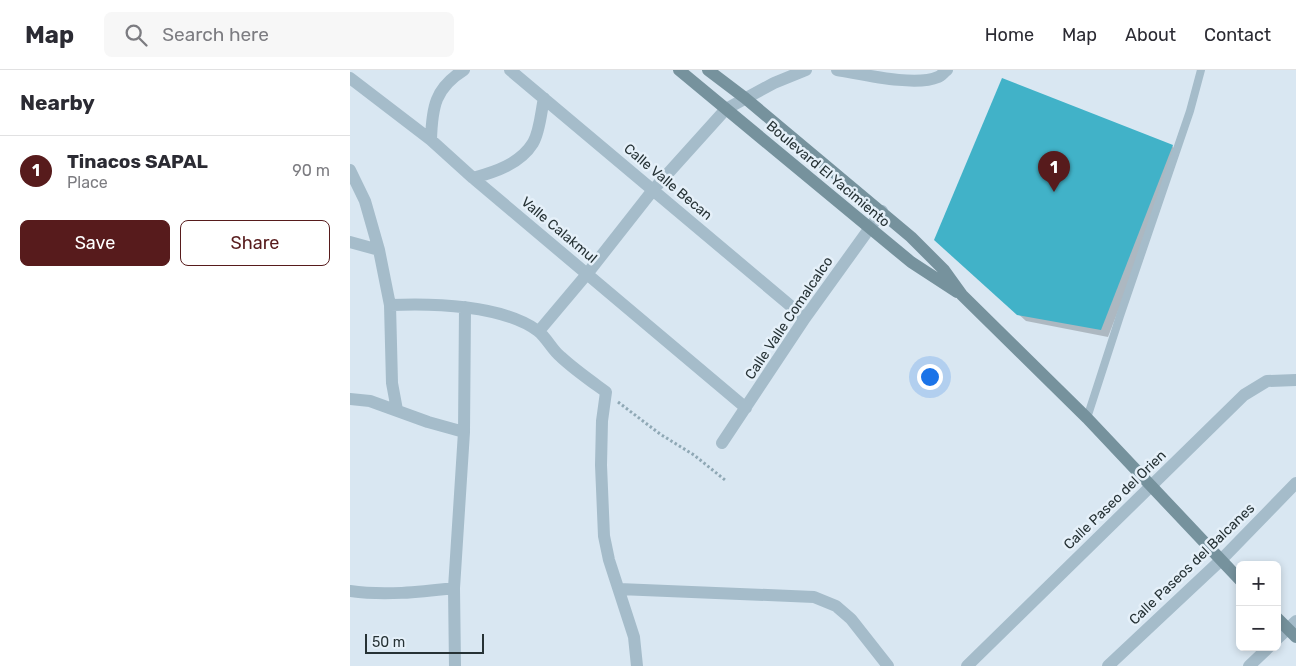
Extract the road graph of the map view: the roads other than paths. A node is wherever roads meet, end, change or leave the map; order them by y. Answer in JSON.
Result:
{"nodes":[{"id":1,"x":464,"y":70,"type":"edge"},
{"id":2,"x":510,"y":70,"type":"edge"},
{"id":3,"x":679,"y":70,"type":"edge"},
{"id":4,"x":708,"y":70,"type":"edge"},
{"id":5,"x":806,"y":70,"type":"edge"},
{"id":6,"x":838,"y":70,"type":"edge"},
{"id":7,"x":947,"y":70,"type":"edge"},
{"id":8,"x":1200,"y":70,"type":"edge"},
{"id":9,"x":350,"y":78,"type":"edge"},
{"id":10,"x":544,"y":98,"type":"junction"},
{"id":11,"x":746,"y":98,"type":"junction"},
{"id":12,"x":726,"y":109,"type":"junction"},
{"id":13,"x":431,"y":140,"type":"junction"},
{"id":14,"x":350,"y":170,"type":"edge"},
{"id":15,"x":474,"y":178,"type":"junction"},
{"id":16,"x":653,"y":190,"type":"junction"},
{"id":17,"x":882,"y":210,"type":"junction"},
{"id":18,"x":869,"y":228,"type":"junction"},
{"id":19,"x":350,"y":242,"type":"edge"},
{"id":20,"x":379,"y":250,"type":"junction"},
{"id":21,"x":587,"y":274,"type":"junction"},
{"id":22,"x":962,"y":295,"type":"junction"},
{"id":23,"x":390,"y":305,"type":"junction"},
{"id":24,"x":465,"y":307,"type":"junction"},
{"id":25,"x":805,"y":318,"type":"junction"},
{"id":26,"x":539,"y":331,"type":"junction"},
{"id":27,"x":1296,"y":380,"type":"edge"},
{"id":28,"x":350,"y":399,"type":"edge"},
{"id":29,"x":746,"y":408,"type":"junction"},
{"id":30,"x":396,"y":410,"type":"junction"},
{"id":31,"x":1086,"y":418,"type":"junction"},
{"id":32,"x":464,"y":432,"type":"junction"},
{"id":33,"x":722,"y":443,"type":"dead end"},
{"id":34,"x":1296,"y":483,"type":"edge"},
{"id":35,"x":1151,"y":486,"type":"junction"},
{"id":36,"x":1221,"y":560,"type":"junction"},
{"id":37,"x":1236,"y":576,"type":"edge"},
{"id":38,"x":454,"y":588,"type":"junction"},
{"id":39,"x":619,"y":589,"type":"junction"},
{"id":40,"x":350,"y":591,"type":"edge"},
{"id":41,"x":1281,"y":621,"type":"edge"},
{"id":42,"x":1293,"y":629,"type":"edge"},
{"id":43,"x":1281,"y":636,"type":"edge"},
{"id":44,"x":1265,"y":651,"type":"edge"},
{"id":45,"x":455,"y":666,"type":"edge"},
{"id":46,"x":637,"y":666,"type":"edge"},
{"id":47,"x":888,"y":666,"type":"edge"},
{"id":48,"x":967,"y":666,"type":"edge"},
{"id":49,"x":1108,"y":666,"type":"edge"},
{"id":50,"x":1249,"y":666,"type":"edge"}],
"edges":[{"from":1,"to":13,"type":"street"},
{"from":2,"to":10,"type":"street","name":"Calle Valle Becan"},
{"from":3,"to":12,"type":"street","name":"Boulevard El Yacimiento"},
{"from":4,"to":11,"type":"street","name":"Boulevard El Yacimiento"},
{"from":5,"to":11,"type":"street"},
{"from":6,"to":7,"type":"street"},
{"from":8,"to":31,"type":"lane"},
{"from":9,"to":13,"type":"street","name":"Valle Calakmul"},
{"from":10,"to":15,"type":"street"},
{"from":10,"to":16,"type":"street","name":"Calle Valle Becan"},
{"from":11,"to":12,"type":"street"},
{"from":11,"to":17,"type":"street","name":"Boulevard El Yacimiento"},
{"from":12,"to":16,"type":"street"},
{"from":12,"to":18,"type":"street","name":"Boulevard El Yacimiento"},
{"from":13,"to":15,"type":"street","name":"Valle Calakmul"},
{"from":14,"to":20,"type":"street"},
{"from":15,"to":21,"type":"street","name":"Valle Calakmul"},
{"from":16,"to":21,"type":"street"},
{"from":16,"to":25,"type":"street","name":"Calle Valle Becan"},
{"from":17,"to":18,"type":"street","name":"Calle Valle Comalcalco"},
{"from":17,"to":22,"type":"street","name":"Boulevard El Yacimiento"},
{"from":18,"to":22,"type":"street","name":"Boulevard El Yacimiento"},
{"from":18,"to":25,"type":"street","name":"Calle Valle Comalcalco"},
{"from":19,"to":20,"type":"street"},
{"from":20,"to":23,"type":"street"},
{"from":21,"to":26,"type":"street"},
{"from":21,"to":29,"type":"street","name":"Valle Calakmul"},
{"from":22,"to":31,"type":"street","name":"Boulevard El Yacimiento"},
{"from":23,"to":24,"type":"street"},
{"from":23,"to":30,"type":"street"},
{"from":24,"to":26,"type":"street"},
{"from":24,"to":32,"type":"street"},
{"from":25,"to":29,"type":"street","name":"Calle Valle Comalcalco"},
{"from":26,"to":39,"type":"street"},
{"from":27,"to":35,"type":"street","name":"Calle Paseo del Orien"},
{"from":28,"to":30,"type":"street"},
{"from":29,"to":33,"type":"street","name":"Calle Valle Comalcalco"},
{"from":30,"to":32,"type":"street"},
{"from":31,"to":35,"type":"street","name":"Boulevard El Yacimiento"},
{"from":32,"to":38,"type":"street"},
{"from":34,"to":36,"type":"street","name":"Calle Paseos del Balcanes"},
{"from":35,"to":36,"type":"street","name":"Boulevard El Yacimiento"},
{"from":35,"to":48,"type":"street","name":"Calle Paseo del Orien"},
{"from":36,"to":37,"type":"street","name":"Boulevard El Yacimiento"},
{"from":36,"to":49,"type":"street","name":"Calle Paseos del Balcanes"},
{"from":38,"to":40,"type":"street"},
{"from":38,"to":45,"type":"street"},
{"from":39,"to":46,"type":"street"},
{"from":39,"to":47,"type":"street"},
{"from":41,"to":42,"type":"street"},
{"from":42,"to":43,"type":"street"},
{"from":44,"to":50,"type":"street"}]}
